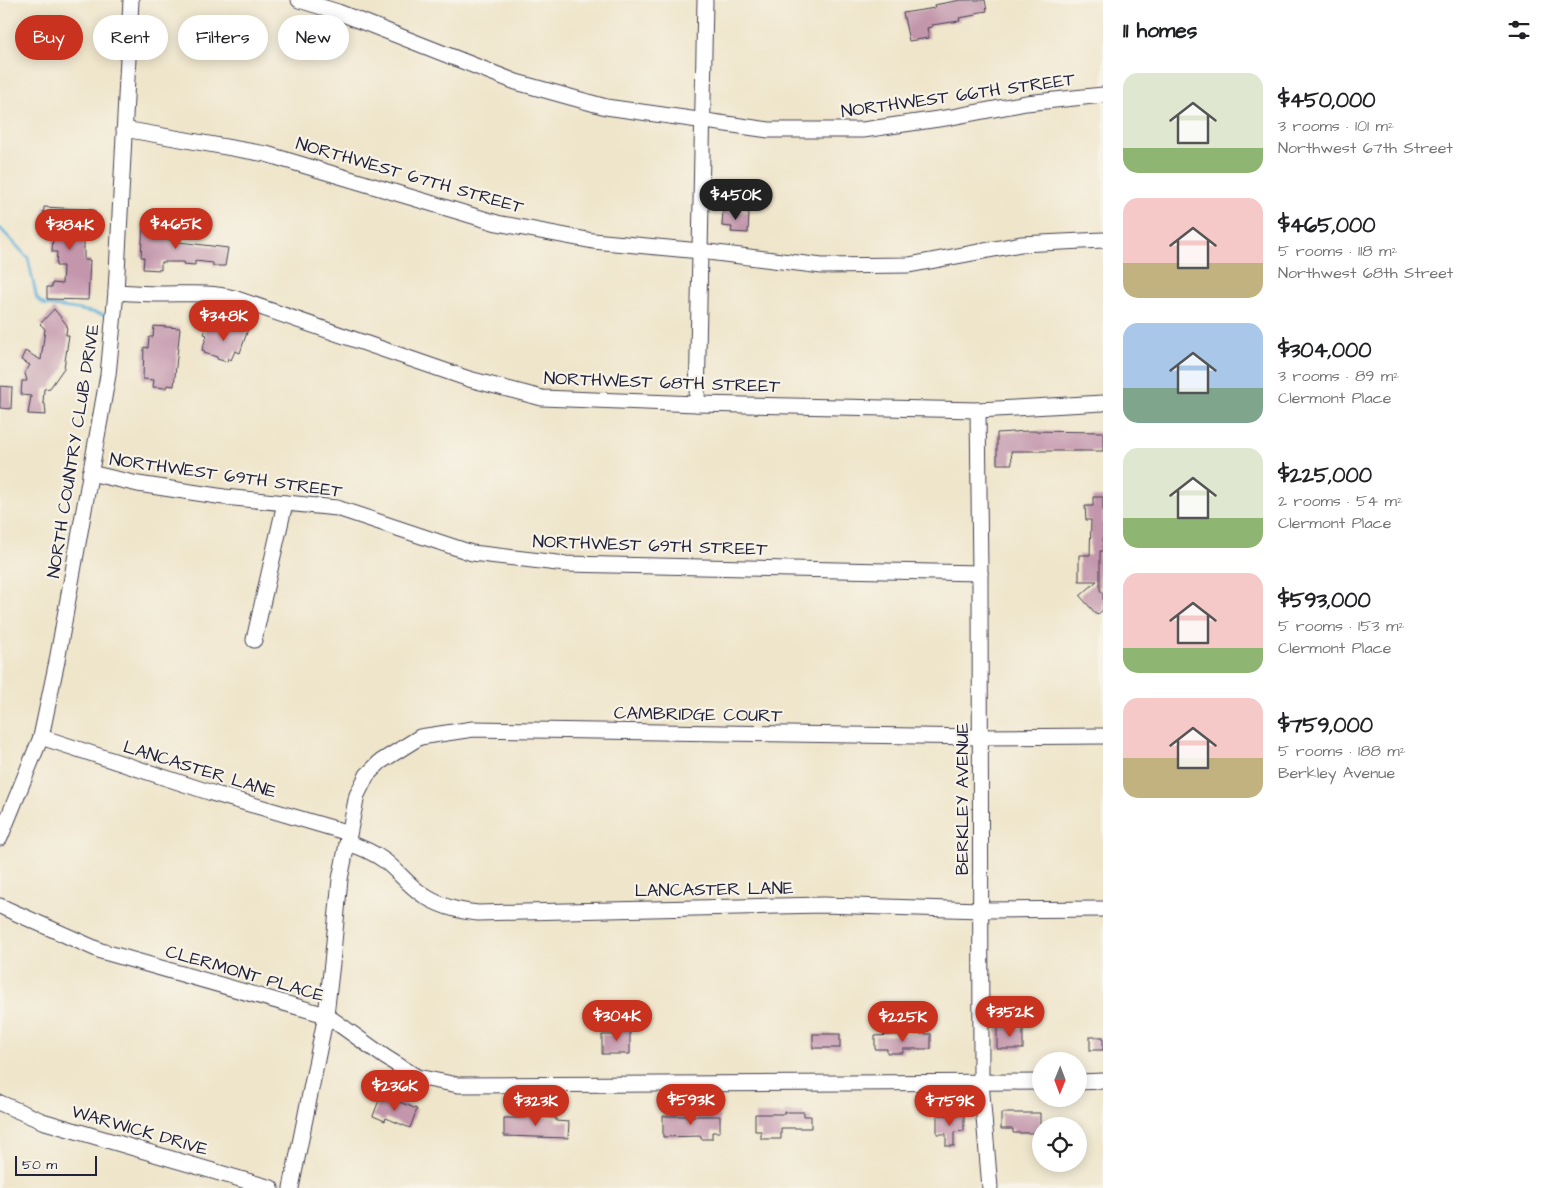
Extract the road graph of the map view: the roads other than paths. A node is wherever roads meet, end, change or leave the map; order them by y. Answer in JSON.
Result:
{"nodes":[{"id":1,"x":131,"y":0,"type":"edge"},
{"id":2,"x":299,"y":0,"type":"edge"},
{"id":3,"x":705,"y":0,"type":"edge"},
{"id":4,"x":340,"y":6,"type":"edge"},
{"id":5,"x":1103,"y":95,"type":"edge"},
{"id":6,"x":703,"y":122,"type":"junction"},
{"id":7,"x":124,"y":129,"type":"junction"},
{"id":8,"x":1103,"y":240,"type":"edge"},
{"id":9,"x":700,"y":251,"type":"junction"},
{"id":10,"x":116,"y":292,"type":"junction"},
{"id":11,"x":1103,"y":403,"type":"edge"},
{"id":12,"x":697,"y":404,"type":"junction"},
{"id":13,"x":978,"y":410,"type":"junction"},
{"id":14,"x":90,"y":473,"type":"junction"},
{"id":15,"x":285,"y":503,"type":"junction"},
{"id":16,"x":980,"y":572,"type":"junction"},
{"id":17,"x":254,"y":640,"type":"dead end"},
{"id":18,"x":1103,"y":736,"type":"edge"},
{"id":19,"x":41,"y":737,"type":"junction"},
{"id":20,"x":980,"y":737,"type":"junction"},
{"id":21,"x":0,"y":838,"type":"edge"},
{"id":22,"x":348,"y":838,"type":"junction"},
{"id":23,"x":0,"y":906,"type":"edge"},
{"id":24,"x":1103,"y":909,"type":"edge"},
{"id":25,"x":981,"y":910,"type":"junction"},
{"id":26,"x":326,"y":1015,"type":"junction"},
{"id":27,"x":981,"y":1082,"type":"junction"},
{"id":28,"x":1032,"y":1082,"type":"edge"},
{"id":29,"x":1088,"y":1082,"type":"edge"},
{"id":30,"x":1103,"y":1082,"type":"edge"},
{"id":31,"x":0,"y":1103,"type":"edge"},
{"id":32,"x":271,"y":1188,"type":"edge"},
{"id":33,"x":291,"y":1188,"type":"edge"},
{"id":34,"x":990,"y":1188,"type":"edge"}],
"edges":[{"from":1,"to":7,"type":"street","name":"NORTH COUNTRY CLUB DRIVE"},
{"from":2,"to":4,"type":"street","name":"NORTHWEST 66TH STREET"},
{"from":3,"to":6,"type":"street"},
{"from":4,"to":6,"type":"street","name":"NORTHWEST 66TH STREET"},
{"from":5,"to":6,"type":"street","name":"NORTHWEST 66TH STREET"},
{"from":6,"to":9,"type":"street"},
{"from":7,"to":9,"type":"street","name":"NORTHWEST 67TH STREET"},
{"from":7,"to":10,"type":"street","name":"NORTH COUNTRY CLUB DRIVE"},
{"from":8,"to":9,"type":"street","name":"NORTHWEST 67TH STREET"},
{"from":9,"to":12,"type":"street"},
{"from":10,"to":12,"type":"street","name":"NORTHWEST 68TH STREET"},
{"from":10,"to":14,"type":"street","name":"NORTH COUNTRY CLUB DRIVE"},
{"from":11,"to":13,"type":"street","name":"NORTHWEST 68TH STREET"},
{"from":12,"to":13,"type":"street","name":"NORTHWEST 68TH STREET"},
{"from":13,"to":16,"type":"street","name":"BERKLEY AVENUE"},
{"from":14,"to":15,"type":"street","name":"NORTHWEST 69TH STREET"},
{"from":14,"to":19,"type":"street","name":"NORTH COUNTRY CLUB DRIVE"},
{"from":15,"to":16,"type":"street","name":"NORTHWEST 69TH STREET"},
{"from":15,"to":17,"type":"street"},
{"from":16,"to":20,"type":"street","name":"BERKLEY AVENUE"},
{"from":18,"to":20,"type":"street","name":"CAMBRIDGE COURT"},
{"from":19,"to":21,"type":"street","name":"NORTH COUNTRY CLUB DRIVE"},
{"from":19,"to":22,"type":"street","name":"LANCASTER LANE"},
{"from":20,"to":22,"type":"street","name":"CAMBRIDGE COURT"},
{"from":20,"to":25,"type":"street","name":"BERKLEY AVENUE"},
{"from":22,"to":25,"type":"street","name":"LANCASTER LANE"},
{"from":22,"to":26,"type":"street","name":"CAMBRIDGE COURT"},
{"from":23,"to":26,"type":"street","name":"CLERMONT PLACE"},
{"from":24,"to":25,"type":"street","name":"LANCASTER LANE"},
{"from":25,"to":27,"type":"street","name":"BERKLEY AVENUE"},
{"from":26,"to":27,"type":"street","name":"CLERMONT PLACE"},
{"from":26,"to":33,"type":"street","name":"CAMBRIDGE COURT"},
{"from":27,"to":28,"type":"street","name":"CLERMONT PLACE"},
{"from":27,"to":34,"type":"street","name":"BERKLEY AVENUE"},
{"from":29,"to":30,"type":"street"},
{"from":31,"to":32,"type":"street","name":"WARWICK DRIVE"}]}
